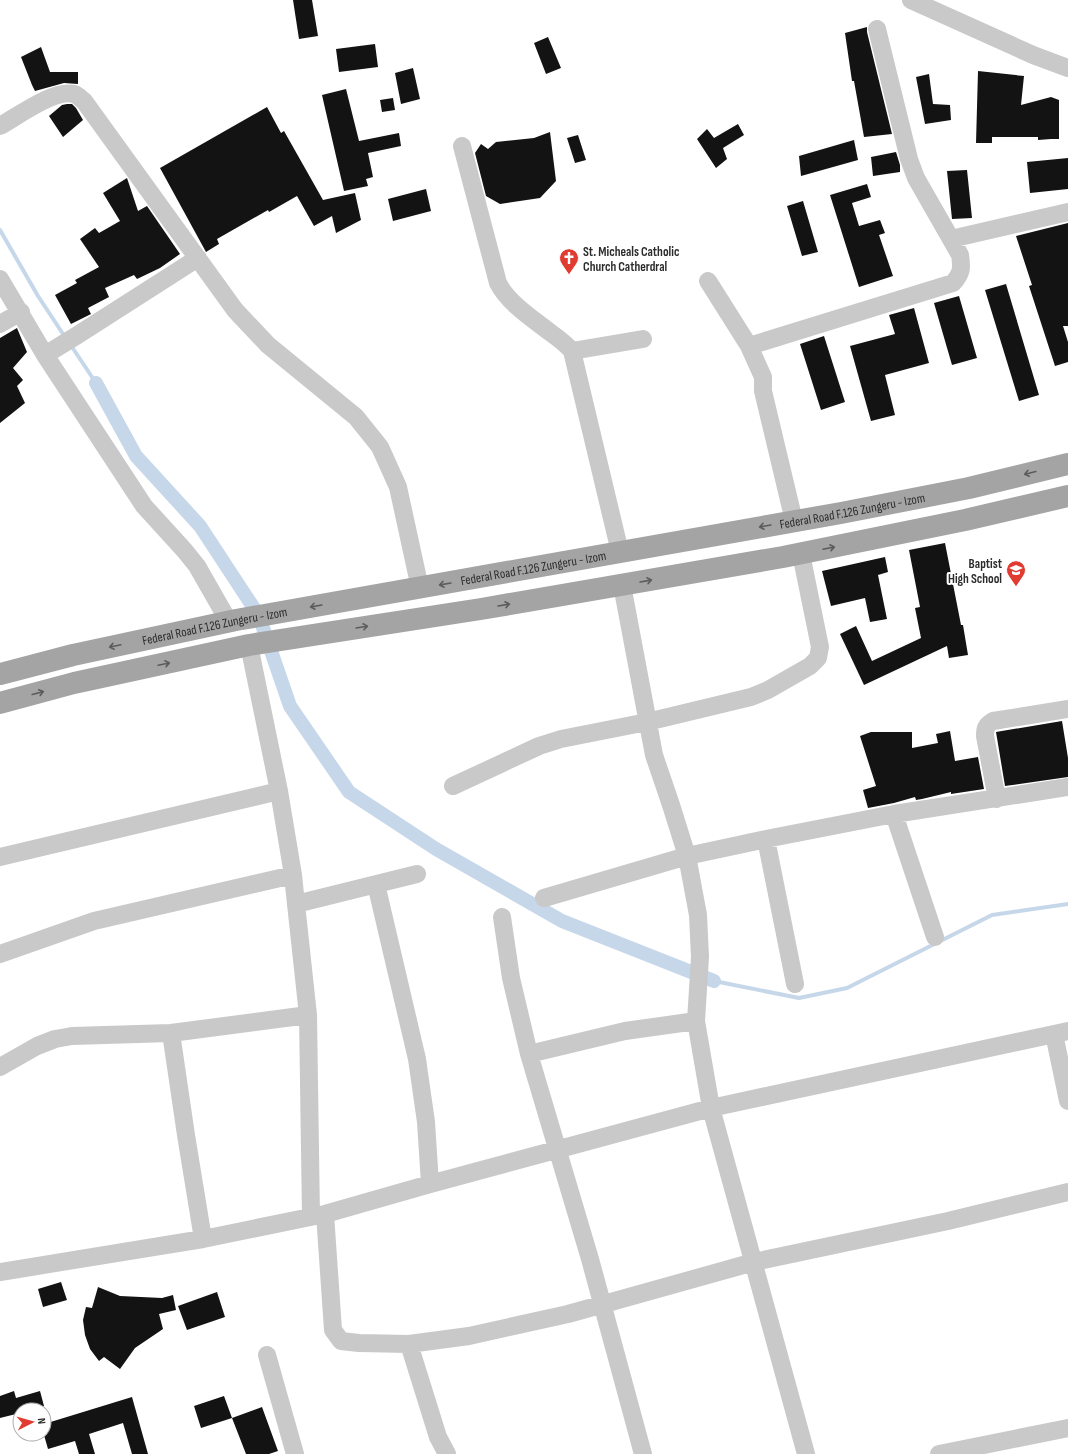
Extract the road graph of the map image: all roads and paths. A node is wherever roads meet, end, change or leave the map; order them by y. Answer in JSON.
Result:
{"nodes":[{"id":1,"x":911,"y":0,"type":"edge"},
{"id":2,"x":876,"y":29,"type":"dead end"},
{"id":3,"x":1068,"y":68,"type":"edge"},
{"id":4,"x":0,"y":126,"type":"edge"},
{"id":5,"x":462,"y":146,"type":"dead end"},
{"id":6,"x":1068,"y":212,"type":"edge"},
{"id":7,"x":951,"y":239,"type":"junction"},
{"id":8,"x":198,"y":258,"type":"junction"},
{"id":9,"x":0,"y":279,"type":"edge"},
{"id":10,"x":708,"y":281,"type":"dead end"},
{"id":11,"x":20,"y":312,"type":"junction"},
{"id":12,"x":0,"y":324,"type":"edge"},
{"id":13,"x":643,"y":339,"type":"dead end"},
{"id":14,"x":749,"y":346,"type":"junction"},
{"id":15,"x":52,"y":351,"type":"junction"},
{"id":16,"x":572,"y":351,"type":"junction"},
{"id":17,"x":1068,"y":464,"type":"edge"},
{"id":18,"x":1068,"y":496,"type":"edge"},
{"id":19,"x":794,"y":521,"type":"junction"},
{"id":20,"x":620,"y":552,"type":"junction"},
{"id":21,"x":801,"y":554,"type":"junction"},
{"id":22,"x":476,"y":579,"type":"junction"},
{"id":23,"x":622,"y":585,"type":"junction"},
{"id":24,"x":420,"y":588,"type":"junction"},
{"id":25,"x":481,"y":609,"type":"junction"},
{"id":26,"x":232,"y":621,"type":"junction"},
{"id":27,"x":252,"y":645,"type":"junction"},
{"id":28,"x":0,"y":674,"type":"edge"},
{"id":29,"x":0,"y":702,"type":"edge"},
{"id":30,"x":1068,"y":709,"type":"edge"},
{"id":31,"x":647,"y":722,"type":"junction"},
{"id":32,"x":453,"y":786,"type":"dead end"},
{"id":33,"x":1068,"y":787,"type":"edge"},
{"id":34,"x":279,"y":791,"type":"junction"},
{"id":35,"x":997,"y":799,"type":"junction"},
{"id":36,"x":894,"y":814,"type":"junction"},
{"id":37,"x":766,"y":839,"type":"junction"},
{"id":38,"x":687,"y":856,"type":"junction"},
{"id":39,"x":0,"y":857,"type":"edge"},
{"id":40,"x":417,"y":874,"type":"dead end"},
{"id":41,"x":293,"y":875,"type":"junction"},
{"id":42,"x":376,"y":884,"type":"junction"},
{"id":43,"x":544,"y":898,"type":"dead end"},
{"id":44,"x":296,"y":904,"type":"junction"},
{"id":45,"x":502,"y":916,"type":"dead end"},
{"id":46,"x":935,"y":937,"type":"dead end"},
{"id":47,"x":0,"y":954,"type":"edge"},
{"id":48,"x":796,"y":984,"type":"dead end"},
{"id":49,"x":308,"y":1015,"type":"junction"},
{"id":50,"x":696,"y":1021,"type":"junction"},
{"id":51,"x":1061,"y":1032,"type":"edge"},
{"id":52,"x":171,"y":1033,"type":"junction"},
{"id":53,"x":529,"y":1054,"type":"junction"},
{"id":54,"x":0,"y":1067,"type":"edge"},
{"id":55,"x":1068,"y":1101,"type":"edge"},
{"id":56,"x":711,"y":1108,"type":"junction"},
{"id":57,"x":558,"y":1149,"type":"junction"},
{"id":58,"x":430,"y":1184,"type":"junction"},
{"id":59,"x":1068,"y":1192,"type":"edge"},
{"id":60,"x":318,"y":1216,"type":"junction"},
{"id":61,"x":203,"y":1239,"type":"junction"},
{"id":62,"x":754,"y":1262,"type":"junction"},
{"id":63,"x":0,"y":1272,"type":"edge"},
{"id":64,"x":601,"y":1305,"type":"junction"},
{"id":65,"x":409,"y":1344,"type":"junction"},
{"id":66,"x":267,"y":1355,"type":"dead end"},
{"id":67,"x":1068,"y":1428,"type":"edge"},
{"id":68,"x":295,"y":1454,"type":"edge"},
{"id":69,"x":447,"y":1454,"type":"edge"},
{"id":70,"x":643,"y":1454,"type":"edge"},
{"id":71,"x":806,"y":1454,"type":"edge"},
{"id":72,"x":939,"y":1454,"type":"edge"}],
"edges":[{"from":1,"to":3,"type":"street"},
{"from":2,"to":7,"type":"street"},
{"from":4,"to":8,"type":"street"},
{"from":5,"to":16,"type":"street"},
{"from":6,"to":7,"type":"street"},
{"from":7,"to":14,"type":"street"},
{"from":8,"to":15,"type":"street"},
{"from":8,"to":24,"type":"street"},
{"from":9,"to":11,"type":"street"},
{"from":10,"to":14,"type":"street"},
{"from":11,"to":12,"type":"street"},
{"from":11,"to":15,"type":"street"},
{"from":13,"to":16,"type":"street"},
{"from":14,"to":19,"type":"street"},
{"from":15,"to":26,"type":"street"},
{"from":16,"to":20,"type":"street"},
{"from":17,"to":19,"type":"main road","name":"Federal Road F.126 Zungeru - Izom","one_way":true},
{"from":21,"to":18,"type":"main road","name":"Federal Road F.126 Zungeru - Izom","one_way":true},
{"from":19,"to":20,"type":"main road","name":"Federal Road F.126 Zungeru - Izom","one_way":true},
{"from":20,"to":22,"type":"main road","name":"Federal Road F.126 Zungeru - Izom"},
{"from":23,"to":21,"type":"main road","name":"Federal Road F.126 Zungeru - Izom","one_way":true},
{"from":21,"to":31,"type":"street"},
{"from":22,"to":24,"type":"main road","name":"Federal Road F.126 Zungeru - Izom","one_way":true},
{"from":22,"to":25,"type":"main road"},
{"from":25,"to":23,"type":"main road","name":"Federal Road F.126 Zungeru - Izom","one_way":true},
{"from":23,"to":31,"type":"street"},
{"from":24,"to":26,"type":"main road","name":"Federal Road F.126 Zungeru - Izom","one_way":true},
{"from":27,"to":25,"type":"main road","name":"Federal Road F.126 Zungeru - Izom","one_way":true},
{"from":26,"to":28,"type":"main road","name":"Federal Road F.126 Zungeru - Izom","one_way":true},
{"from":29,"to":27,"type":"main road","name":"Federal Road F.126 Zungeru - Izom","one_way":true},
{"from":27,"to":34,"type":"street"},
{"from":30,"to":35,"type":"street"},
{"from":31,"to":32,"type":"street"},
{"from":31,"to":38,"type":"street"},
{"from":33,"to":35,"type":"street"},
{"from":34,"to":39,"type":"street"},
{"from":34,"to":41,"type":"street"},
{"from":35,"to":36,"type":"street"},
{"from":36,"to":37,"type":"street"},
{"from":36,"to":46,"type":"street"},
{"from":37,"to":38,"type":"street"},
{"from":37,"to":48,"type":"street"},
{"from":38,"to":43,"type":"street"},
{"from":38,"to":50,"type":"street"},
{"from":40,"to":42,"type":"street"},
{"from":41,"to":44,"type":"street"},
{"from":41,"to":47,"type":"street"},
{"from":42,"to":44,"type":"street"},
{"from":42,"to":58,"type":"street"},
{"from":44,"to":49,"type":"street"},
{"from":45,"to":53,"type":"street"},
{"from":49,"to":52,"type":"street"},
{"from":49,"to":60,"type":"street"},
{"from":50,"to":53,"type":"street"},
{"from":50,"to":56,"type":"street"},
{"from":51,"to":55,"type":"street"},
{"from":51,"to":56,"type":"street"},
{"from":52,"to":54,"type":"street"},
{"from":52,"to":61,"type":"street"},
{"from":53,"to":57,"type":"street"},
{"from":56,"to":57,"type":"street"},
{"from":56,"to":62,"type":"street"},
{"from":57,"to":58,"type":"street"},
{"from":57,"to":64,"type":"street"},
{"from":58,"to":60,"type":"street"},
{"from":59,"to":62,"type":"street"},
{"from":60,"to":61,"type":"street"},
{"from":60,"to":65,"type":"street"},
{"from":61,"to":63,"type":"street"},
{"from":62,"to":64,"type":"street"},
{"from":62,"to":71,"type":"street"},
{"from":64,"to":65,"type":"street"},
{"from":64,"to":70,"type":"street"},
{"from":65,"to":69,"type":"street"},
{"from":66,"to":68,"type":"street"},
{"from":67,"to":72,"type":"street"}]}
